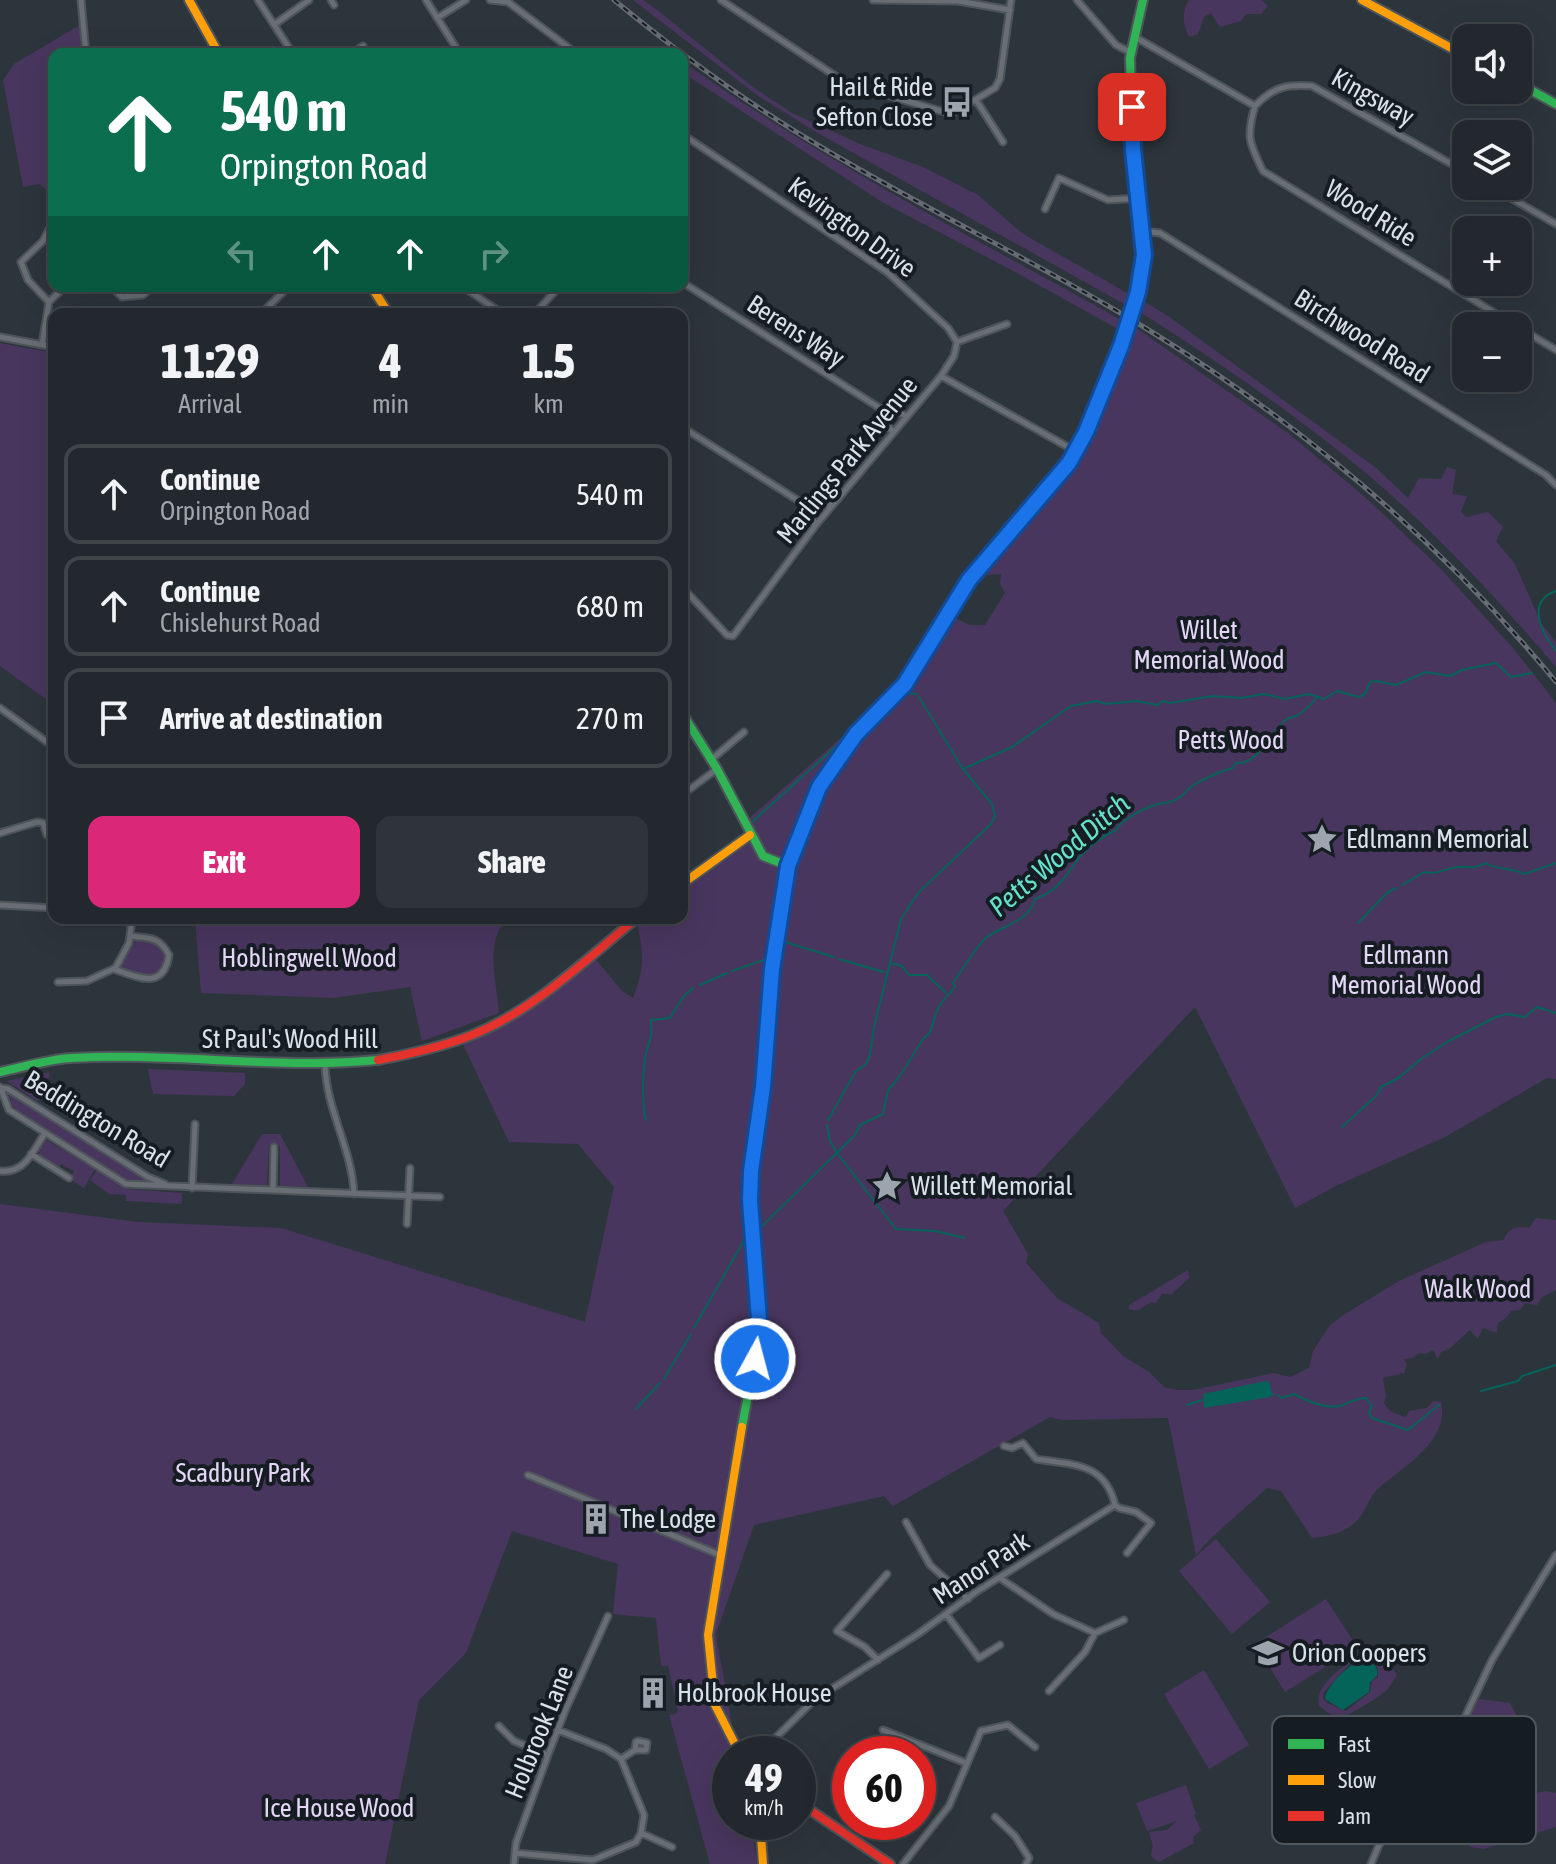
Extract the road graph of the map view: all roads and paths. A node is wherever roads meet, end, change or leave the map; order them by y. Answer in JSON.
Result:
{"nodes":[{"id":1,"x":81,"y":0,"type":"edge"},
{"id":2,"x":189,"y":0,"type":"edge"},
{"id":3,"x":258,"y":0,"type":"edge"},
{"id":4,"x":309,"y":0,"type":"edge"},
{"id":5,"x":426,"y":0,"type":"edge"},
{"id":6,"x":466,"y":0,"type":"edge"},
{"id":7,"x":490,"y":0,"type":"edge"},
{"id":8,"x":721,"y":0,"type":"edge"},
{"id":9,"x":873,"y":0,"type":"edge"},
{"id":10,"x":919,"y":0,"type":"edge"},
{"id":11,"x":1011,"y":0,"type":"edge"},
{"id":12,"x":1077,"y":0,"type":"edge"},
{"id":13,"x":1143,"y":0,"type":"edge"},
{"id":14,"x":1362,"y":0,"type":"edge"},
{"id":15,"x":1010,"y":10,"type":"junction"},
{"id":16,"x":437,"y":18,"type":"junction"},
{"id":17,"x":275,"y":24,"type":"junction"},
{"id":18,"x":1135,"y":37,"type":"junction"},
{"id":19,"x":363,"y":46,"type":"dead end"},
{"id":20,"x":85,"y":48,"type":"edge"},
{"id":21,"x":216,"y":48,"type":"edge"},
{"id":22,"x":289,"y":48,"type":"edge"},
{"id":23,"x":360,"y":48,"type":"edge"},
{"id":24,"x":456,"y":48,"type":"edge"},
{"id":25,"x":569,"y":48,"type":"edge"},
{"id":26,"x":1452,"y":48,"type":"edge"},
{"id":27,"x":1132,"y":53,"type":"junction"},
{"id":28,"x":1532,"y":91,"type":"edge"},
{"id":29,"x":976,"y":100,"type":"junction"},
{"id":30,"x":1556,"y":104,"type":"edge"},
{"id":31,"x":1255,"y":106,"type":"junction"},
{"id":32,"x":688,"y":138,"type":"edge"},
{"id":33,"x":1003,"y":142,"type":"dead end"},
{"id":34,"x":1452,"y":164,"type":"edge"},
{"id":35,"x":1139,"y":198,"type":"junction"},
{"id":36,"x":1514,"y":200,"type":"edge"},
{"id":37,"x":1045,"y":209,"type":"dead end"},
{"id":38,"x":1556,"y":224,"type":"edge"},
{"id":39,"x":48,"y":231,"type":"edge"},
{"id":40,"x":1142,"y":231,"type":"junction"},
{"id":41,"x":688,"y":286,"type":"edge"},
{"id":42,"x":59,"y":292,"type":"edge"},
{"id":43,"x":117,"y":292,"type":"edge"},
{"id":44,"x":146,"y":292,"type":"edge"},
{"id":45,"x":283,"y":292,"type":"edge"},
{"id":46,"x":471,"y":292,"type":"edge"},
{"id":47,"x":554,"y":292,"type":"edge"},
{"id":48,"x":49,"y":302,"type":"junction"},
{"id":49,"x":48,"y":308,"type":"edge"},
{"id":50,"x":48,"y":308,"type":"edge"},
{"id":51,"x":267,"y":308,"type":"edge"},
{"id":52,"x":494,"y":308,"type":"edge"},
{"id":53,"x":540,"y":308,"type":"edge"},
{"id":54,"x":1493,"y":312,"type":"edge"},
{"id":55,"x":1007,"y":324,"type":"dead end"},
{"id":56,"x":1532,"y":336,"type":"edge"},
{"id":57,"x":0,"y":337,"type":"edge"},
{"id":58,"x":957,"y":342,"type":"junction"},
{"id":59,"x":42,"y":345,"type":"junction"},
{"id":60,"x":48,"y":346,"type":"edge"},
{"id":61,"x":1556,"y":350,"type":"edge"},
{"id":62,"x":941,"y":376,"type":"junction"},
{"id":63,"x":889,"y":414,"type":"junction"},
{"id":64,"x":906,"y":416,"type":"junction"},
{"id":65,"x":688,"y":431,"type":"edge"},
{"id":66,"x":893,"y":432,"type":"junction"},
{"id":67,"x":1077,"y":452,"type":"junction"},
{"id":68,"x":1556,"y":485,"type":"edge"},
{"id":69,"x":834,"y":504,"type":"junction"},
{"id":70,"x":810,"y":508,"type":"junction"},
{"id":71,"x":815,"y":526,"type":"junction"},
{"id":72,"x":688,"y":593,"type":"edge"},
{"id":73,"x":0,"y":708,"type":"edge"},
{"id":74,"x":688,"y":722,"type":"edge"},
{"id":75,"x":744,"y":732,"type":"dead end"},
{"id":76,"x":48,"y":743,"type":"edge"},
{"id":77,"x":712,"y":759,"type":"junction"},
{"id":78,"x":717,"y":769,"type":"junction"},
{"id":79,"x":688,"y":791,"type":"edge"},
{"id":80,"x":0,"y":833,"type":"edge"},
{"id":81,"x":47,"y":835,"type":"dead end"},
{"id":82,"x":750,"y":835,"type":"junction"},
{"id":83,"x":788,"y":866,"type":"junction"},
{"id":84,"x":688,"y":880,"type":"edge"},
{"id":85,"x":0,"y":905,"type":"edge"},
{"id":86,"x":48,"y":908,"type":"edge"},
{"id":87,"x":131,"y":924,"type":"edge"},
{"id":88,"x":629,"y":924,"type":"edge"},
{"id":89,"x":130,"y":936,"type":"junction"},
{"id":90,"x":115,"y":969,"type":"junction"},
{"id":91,"x":58,"y":982,"type":"dead end"},
{"id":92,"x":325,"y":1064,"type":"junction"},
{"id":93,"x":0,"y":1072,"type":"edge"},
{"id":94,"x":0,"y":1088,"type":"edge"},
{"id":95,"x":195,"y":1124,"type":"dead end"},
{"id":96,"x":45,"y":1133,"type":"junction"},
{"id":97,"x":274,"y":1147,"type":"dead end"},
{"id":98,"x":31,"y":1154,"type":"junction"},
{"id":99,"x":410,"y":1168,"type":"dead end"},
{"id":100,"x":0,"y":1171,"type":"edge"},
{"id":101,"x":69,"y":1178,"type":"dead end"},
{"id":102,"x":174,"y":1187,"type":"junction"},
{"id":103,"x":192,"y":1188,"type":"junction"},
{"id":104,"x":273,"y":1190,"type":"junction"},
{"id":105,"x":354,"y":1194,"type":"junction"},
{"id":106,"x":409,"y":1195,"type":"junction"},
{"id":107,"x":440,"y":1197,"type":"dead end"},
{"id":108,"x":407,"y":1224,"type":"dead end"},
{"id":109,"x":1004,"y":1446,"type":"dead end"},
{"id":110,"x":528,"y":1475,"type":"dead end"},
{"id":111,"x":1115,"y":1505,"type":"junction"},
{"id":112,"x":906,"y":1522,"type":"dead end"},
{"id":113,"x":1127,"y":1553,"type":"dead end"},
{"id":114,"x":720,"y":1555,"type":"junction"},
{"id":115,"x":1556,"y":1555,"type":"edge"},
{"id":116,"x":887,"y":1574,"type":"dead end"},
{"id":117,"x":1000,"y":1578,"type":"junction"},
{"id":118,"x":968,"y":1599,"type":"junction"},
{"id":119,"x":946,"y":1614,"type":"junction"},
{"id":120,"x":608,"y":1616,"type":"dead end"},
{"id":121,"x":1124,"y":1620,"type":"dead end"},
{"id":122,"x":1095,"y":1633,"type":"junction"},
{"id":123,"x":1000,"y":1645,"type":"dead end"},
{"id":124,"x":878,"y":1660,"type":"junction"},
{"id":125,"x":1049,"y":1691,"type":"dead end"},
{"id":126,"x":1466,"y":1716,"type":"edge"},
{"id":127,"x":499,"y":1726,"type":"dead end"},
{"id":128,"x":558,"y":1730,"type":"junction"},
{"id":129,"x":883,"y":1730,"type":"dead end"},
{"id":130,"x":731,"y":1736,"type":"edge"},
{"id":131,"x":777,"y":1736,"type":"edge"},
{"id":132,"x":1035,"y":1747,"type":"dead end"},
{"id":133,"x":635,"y":1750,"type":"dead end"},
{"id":134,"x":548,"y":1755,"type":"junction"},
{"id":135,"x":621,"y":1759,"type":"junction"},
{"id":136,"x":966,"y":1763,"type":"junction"},
{"id":137,"x":816,"y":1815,"type":"edge"},
{"id":138,"x":995,"y":1817,"type":"dead end"},
{"id":139,"x":641,"y":1833,"type":"junction"},
{"id":140,"x":761,"y":1840,"type":"edge"},
{"id":141,"x":1380,"y":1844,"type":"edge"},
{"id":142,"x":672,"y":1847,"type":"dead end"},
{"id":143,"x":515,"y":1853,"type":"junction"},
{"id":144,"x":884,"y":1862,"type":"edge"},
{"id":145,"x":514,"y":1864,"type":"edge"},
{"id":146,"x":763,"y":1864,"type":"edge"},
{"id":147,"x":903,"y":1864,"type":"edge"},
{"id":148,"x":1026,"y":1864,"type":"edge"},
{"id":149,"x":1371,"y":1864,"type":"edge"}],
"edges":[{"from":1,"to":20,"type":"street"},
{"from":2,"to":21,"type":"main road"},
{"from":3,"to":17,"type":"street"},
{"from":4,"to":17,"type":"street"},
{"from":5,"to":16,"type":"street"},
{"from":6,"to":16,"type":"street"},
{"from":7,"to":25,"type":"street"},
{"from":8,"to":29,"type":"street"},
{"from":9,"to":10,"type":"street"},
{"from":10,"to":15,"type":"street"},
{"from":11,"to":15,"type":"street"},
{"from":12,"to":27,"type":"street"},
{"from":13,"to":18,"type":"main road"},
{"from":14,"to":26,"type":"main road"},
{"from":15,"to":29,"type":"street"},
{"from":16,"to":24,"type":"street"},
{"from":17,"to":22,"type":"street"},
{"from":18,"to":27,"type":"main road"},
{"from":18,"to":31,"type":"street"},
{"from":19,"to":23,"type":"street"},
{"from":27,"to":35,"type":"main road"},
{"from":28,"to":30,"type":"main road"},
{"from":29,"to":33,"type":"street"},
{"from":31,"to":34,"type":"street","name":"Kingsway"},
{"from":31,"to":54,"type":"street","name":"Wood Ride"},
{"from":32,"to":58,"type":"street","name":"Kevington Drive"},
{"from":35,"to":37,"type":"street"},
{"from":35,"to":40,"type":"main road"},
{"from":36,"to":38,"type":"street"},
{"from":39,"to":48,"type":"street"},
{"from":40,"to":67,"type":"main road","bridge":true},
{"from":40,"to":68,"type":"street","name":"Birchwood Road"},
{"from":41,"to":63,"type":"street","name":"Berens Way"},
{"from":42,"to":48,"type":"street"},
{"from":43,"to":44,"type":"street"},
{"from":45,"to":51,"type":"street"},
{"from":46,"to":52,"type":"street"},
{"from":47,"to":53,"type":"street"},
{"from":48,"to":50,"type":"street"},
{"from":49,"to":59,"type":"street"},
{"from":55,"to":58,"type":"street"},
{"from":56,"to":61,"type":"street","name":"Wood Ride"},
{"from":57,"to":59,"type":"street"},
{"from":58,"to":62,"type":"street"},
{"from":59,"to":60,"type":"street"},
{"from":62,"to":64,"type":"street","name":"Marlings Park Avenue"},
{"from":62,"to":67,"type":"street","name":"Marlings Park Avenue"},
{"from":63,"to":64,"type":"street","name":"Berens Way"},
{"from":63,"to":66,"type":"street"},
{"from":64,"to":66,"type":"street","name":"Marlings Park Avenue"},
{"from":65,"to":70,"type":"street"},
{"from":66,"to":69,"type":"street","name":"Marlings Park Avenue"},
{"from":67,"to":83,"type":"main road"},
{"from":69,"to":70,"type":"street"},
{"from":69,"to":71,"type":"street","name":"Marlings Park Avenue"},
{"from":70,"to":71,"type":"street"},
{"from":71,"to":72,"type":"street","name":"Marlings Park Avenue"},
{"from":73,"to":76,"type":"street"},
{"from":74,"to":77,"type":"main road"},
{"from":75,"to":77,"type":"street"},
{"from":77,"to":78,"type":"main road"},
{"from":78,"to":79,"type":"street"},
{"from":78,"to":82,"type":"main road"},
{"from":80,"to":81,"type":"street"},
{"from":82,"to":83,"type":"main road"},
{"from":82,"to":84,"type":"main road"},
{"from":83,"to":114,"type":"main road"},
{"from":85,"to":86,"type":"street"},
{"from":87,"to":89,"type":"street"},
{"from":88,"to":92,"type":"main road","name":"St Paul's Wood Hill"},
{"from":89,"to":90,"type":"street"},
{"from":89,"to":90,"type":"street"},
{"from":90,"to":91,"type":"street"},
{"from":92,"to":93,"type":"main road","name":"St Paul's Wood Hill"},
{"from":92,"to":105,"type":"street"},
{"from":94,"to":96,"type":"street","name":"Beddington Road"},
{"from":94,"to":102,"type":"street","name":"Beddington Road"},
{"from":95,"to":103,"type":"street"},
{"from":96,"to":98,"type":"street"},
{"from":96,"to":102,"type":"street","name":"Beddington Road"},
{"from":97,"to":104,"type":"street"},
{"from":98,"to":100,"type":"street"},
{"from":98,"to":101,"type":"street"},
{"from":99,"to":106,"type":"street"},
{"from":102,"to":103,"type":"street","name":"Beddington Road"},
{"from":103,"to":104,"type":"street","name":"Beddington Road"},
{"from":104,"to":105,"type":"street","name":"Beddington Road"},
{"from":105,"to":106,"type":"street","name":"Beddington Road"},
{"from":106,"to":107,"type":"street","name":"Beddington Road"},
{"from":106,"to":108,"type":"street"},
{"from":109,"to":111,"type":"street"},
{"from":110,"to":114,"type":"street"},
{"from":111,"to":113,"type":"street"},
{"from":111,"to":117,"type":"street","name":"Manor Park"},
{"from":112,"to":118,"type":"street"},
{"from":114,"to":130,"type":"main road"},
{"from":115,"to":126,"type":"street"},
{"from":116,"to":124,"type":"street"},
{"from":117,"to":118,"type":"street","name":"Manor Park"},
{"from":117,"to":122,"type":"street"},
{"from":118,"to":119,"type":"street","name":"Manor Park"},
{"from":119,"to":123,"type":"street"},
{"from":119,"to":124,"type":"street","name":"Manor Park"},
{"from":120,"to":128,"type":"street","name":"Holbrook Lane"},
{"from":121,"to":122,"type":"street"},
{"from":122,"to":125,"type":"street"},
{"from":124,"to":131,"type":"street","name":"Manor Park"},
{"from":127,"to":134,"type":"street"},
{"from":128,"to":134,"type":"street","name":"Holbrook Lane"},
{"from":128,"to":135,"type":"street"},
{"from":129,"to":136,"type":"street"},
{"from":132,"to":136,"type":"street"},
{"from":133,"to":135,"type":"street"},
{"from":134,"to":143,"type":"street","name":"Holbrook Lane"},
{"from":135,"to":139,"type":"street"},
{"from":136,"to":147,"type":"street"},
{"from":137,"to":144,"type":"main road"},
{"from":138,"to":148,"type":"street"},
{"from":139,"to":142,"type":"street"},
{"from":139,"to":143,"type":"street"},
{"from":140,"to":146,"type":"main road"},
{"from":141,"to":149,"type":"street"},
{"from":143,"to":145,"type":"street","name":"Holbrook Lane"}]}
